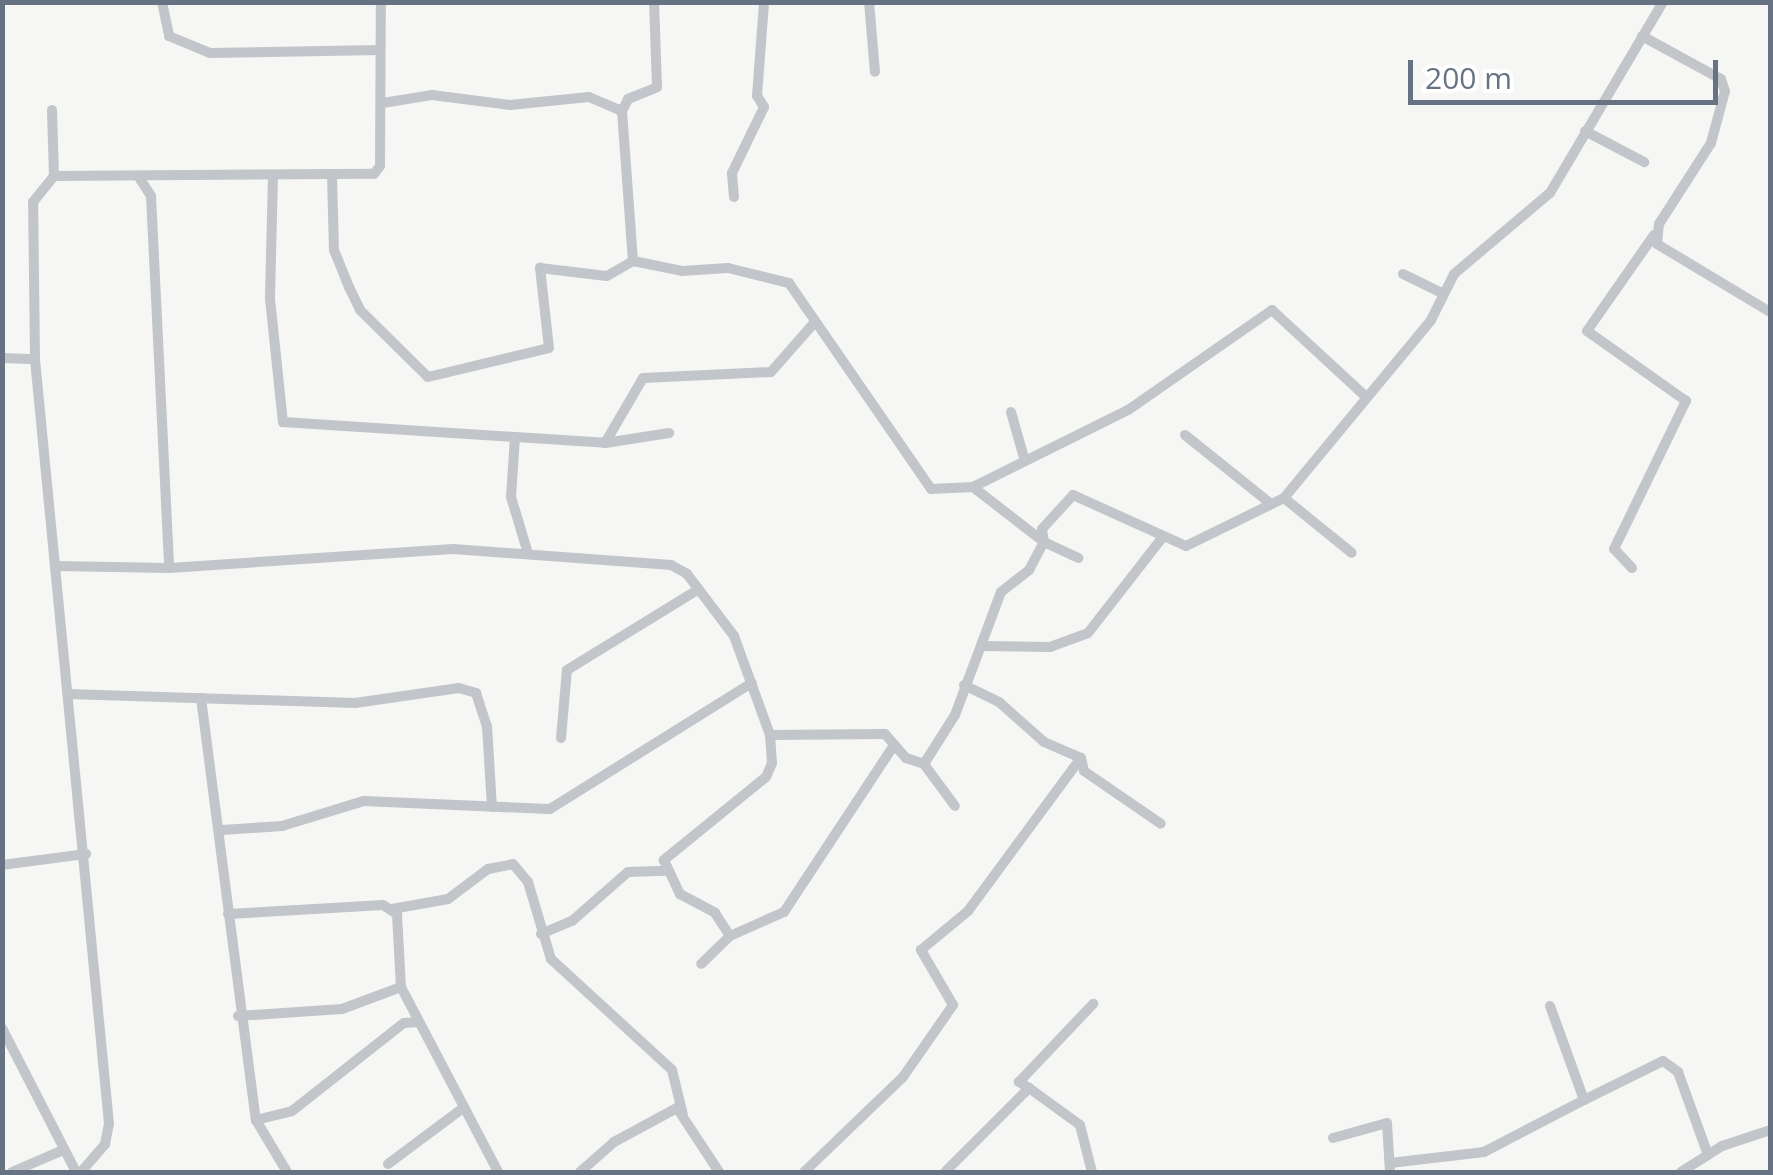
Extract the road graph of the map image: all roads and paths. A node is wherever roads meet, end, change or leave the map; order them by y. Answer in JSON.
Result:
{"nodes":[{"id":1,"x":162,"y":2,"type":"edge"},
{"id":2,"x":381,"y":2,"type":"edge"},
{"id":3,"x":654,"y":2,"type":"edge"},
{"id":4,"x":764,"y":2,"type":"edge"},
{"id":5,"x":868,"y":2,"type":"edge"},
{"id":6,"x":1662,"y":2,"type":"edge"},
{"id":7,"x":1642,"y":36,"type":"junction"},
{"id":8,"x":380,"y":50,"type":"junction"},
{"id":9,"x":876,"y":72,"type":"dead end"},
{"id":10,"x":383,"y":103,"type":"junction"},
{"id":11,"x":52,"y":110,"type":"dead end"},
{"id":12,"x":622,"y":111,"type":"junction"},
{"id":13,"x":1585,"y":130,"type":"junction"},
{"id":14,"x":1644,"y":162,"type":"dead end"},
{"id":15,"x":273,"y":175,"type":"junction"},
{"id":16,"x":332,"y":175,"type":"junction"},
{"id":17,"x":54,"y":176,"type":"junction"},
{"id":18,"x":140,"y":179,"type":"junction"},
{"id":19,"x":734,"y":197,"type":"dead end"},
{"id":20,"x":1654,"y":235,"type":"junction"},
{"id":21,"x":633,"y":260,"type":"junction"},
{"id":22,"x":1403,"y":274,"type":"dead end"},
{"id":23,"x":1440,"y":292,"type":"junction"},
{"id":24,"x":1770,"y":312,"type":"edge"},
{"id":25,"x":815,"y":322,"type":"junction"},
{"id":26,"x":2,"y":358,"type":"edge"},
{"id":27,"x":35,"y":360,"type":"junction"},
{"id":28,"x":1364,"y":396,"type":"junction"},
{"id":29,"x":1011,"y":412,"type":"dead end"},
{"id":30,"x":669,"y":433,"type":"dead end"},
{"id":31,"x":1184,"y":435,"type":"dead end"},
{"id":32,"x":514,"y":437,"type":"junction"},
{"id":33,"x":604,"y":442,"type":"junction"},
{"id":34,"x":1024,"y":458,"type":"junction"},
{"id":35,"x":973,"y":488,"type":"junction"},
{"id":36,"x":1284,"y":498,"type":"junction"},
{"id":37,"x":1272,"y":504,"type":"junction"},
{"id":38,"x":1162,"y":538,"type":"junction"},
{"id":39,"x":1044,"y":542,"type":"junction"},
{"id":40,"x":527,"y":550,"type":"junction"},
{"id":41,"x":1352,"y":554,"type":"dead end"},
{"id":42,"x":1078,"y":558,"type":"dead end"},
{"id":43,"x":56,"y":566,"type":"junction"},
{"id":44,"x":169,"y":568,"type":"junction"},
{"id":45,"x":1632,"y":568,"type":"dead end"},
{"id":46,"x":696,"y":591,"type":"junction"},
{"id":47,"x":983,"y":646,"type":"junction"},
{"id":48,"x":752,"y":682,"type":"junction"},
{"id":49,"x":964,"y":685,"type":"junction"},
{"id":50,"x":68,"y":694,"type":"junction"},
{"id":51,"x":202,"y":698,"type":"junction"},
{"id":52,"x":770,"y":736,"type":"junction"},
{"id":53,"x":561,"y":738,"type":"dead end"},
{"id":54,"x":894,"y":746,"type":"junction"},
{"id":55,"x":1081,"y":758,"type":"junction"},
{"id":56,"x":924,"y":764,"type":"junction"},
{"id":57,"x":955,"y":806,"type":"dead end"},
{"id":58,"x":492,"y":807,"type":"junction"},
{"id":59,"x":1161,"y":824,"type":"dead end"},
{"id":60,"x":222,"y":830,"type":"junction"},
{"id":61,"x":86,"y":854,"type":"junction"},
{"id":62,"x":2,"y":865,"type":"edge"},
{"id":63,"x":665,"y":872,"type":"junction"},
{"id":64,"x":392,"y":909,"type":"junction"},
{"id":65,"x":228,"y":914,"type":"junction"},
{"id":66,"x":542,"y":934,"type":"junction"},
{"id":67,"x":730,"y":936,"type":"junction"},
{"id":68,"x":700,"y":964,"type":"dead end"},
{"id":69,"x":401,"y":988,"type":"junction"},
{"id":70,"x":1094,"y":1004,"type":"dead end"},
{"id":71,"x":1550,"y":1006,"type":"dead end"},
{"id":72,"x":238,"y":1016,"type":"junction"},
{"id":73,"x":418,"y":1022,"type":"junction"},
{"id":74,"x":2,"y":1028,"type":"edge"},
{"id":75,"x":1029,"y":1088,"type":"junction"},
{"id":76,"x":1584,"y":1100,"type":"junction"},
{"id":77,"x":459,"y":1111,"type":"junction"},
{"id":78,"x":683,"y":1115,"type":"junction"},
{"id":79,"x":256,"y":1120,"type":"junction"},
{"id":80,"x":1770,"y":1130,"type":"edge"},
{"id":81,"x":1333,"y":1138,"type":"dead end"},
{"id":82,"x":61,"y":1151,"type":"junction"},
{"id":83,"x":1708,"y":1155,"type":"junction"},
{"id":84,"x":388,"y":1164,"type":"dead end"},
{"id":85,"x":1390,"y":1168,"type":"edge"},
{"id":86,"x":12,"y":1172,"type":"edge"},
{"id":87,"x":79,"y":1172,"type":"edge"},
{"id":88,"x":287,"y":1172,"type":"edge"},
{"id":89,"x":498,"y":1172,"type":"edge"},
{"id":90,"x":580,"y":1172,"type":"edge"},
{"id":91,"x":719,"y":1172,"type":"edge"},
{"id":92,"x":804,"y":1172,"type":"edge"},
{"id":93,"x":945,"y":1172,"type":"edge"},
{"id":94,"x":1092,"y":1172,"type":"edge"},
{"id":95,"x":1680,"y":1172,"type":"edge"}],
"edges":[{"from":1,"to":8,"type":"street"},
{"from":2,"to":8,"type":"street"},
{"from":3,"to":12,"type":"street"},
{"from":4,"to":19,"type":"street"},
{"from":5,"to":9,"type":"street"},
{"from":6,"to":7,"type":"street"},
{"from":7,"to":13,"type":"street"},
{"from":7,"to":20,"type":"street"},
{"from":8,"to":10,"type":"street"},
{"from":10,"to":12,"type":"street"},
{"from":10,"to":16,"type":"street"},
{"from":11,"to":17,"type":"street"},
{"from":12,"to":21,"type":"street"},
{"from":13,"to":14,"type":"street"},
{"from":13,"to":23,"type":"street"},
{"from":15,"to":16,"type":"street"},
{"from":15,"to":18,"type":"street"},
{"from":15,"to":32,"type":"street"},
{"from":16,"to":21,"type":"street"},
{"from":17,"to":18,"type":"street"},
{"from":17,"to":27,"type":"street"},
{"from":18,"to":44,"type":"street"},
{"from":20,"to":24,"type":"street"},
{"from":20,"to":45,"type":"street"},
{"from":21,"to":25,"type":"street"},
{"from":22,"to":23,"type":"street"},
{"from":23,"to":28,"type":"street"},
{"from":25,"to":33,"type":"street"},
{"from":25,"to":35,"type":"street"},
{"from":26,"to":27,"type":"street"},
{"from":27,"to":43,"type":"street"},
{"from":28,"to":34,"type":"street"},
{"from":28,"to":36,"type":"street"},
{"from":29,"to":34,"type":"street"},
{"from":30,"to":33,"type":"street"},
{"from":31,"to":37,"type":"street"},
{"from":32,"to":33,"type":"street"},
{"from":32,"to":40,"type":"street"},
{"from":34,"to":35,"type":"street"},
{"from":35,"to":39,"type":"street"},
{"from":36,"to":37,"type":"street"},
{"from":36,"to":41,"type":"street"},
{"from":37,"to":38,"type":"street"},
{"from":38,"to":39,"type":"street"},
{"from":38,"to":47,"type":"street"},
{"from":39,"to":42,"type":"street"},
{"from":39,"to":47,"type":"street"},
{"from":40,"to":44,"type":"street"},
{"from":40,"to":46,"type":"street"},
{"from":43,"to":44,"type":"street"},
{"from":43,"to":50,"type":"street"},
{"from":46,"to":48,"type":"street"},
{"from":46,"to":53,"type":"street"},
{"from":47,"to":49,"type":"street"},
{"from":48,"to":52,"type":"street"},
{"from":48,"to":58,"type":"street"},
{"from":49,"to":55,"type":"street"},
{"from":49,"to":56,"type":"street"},
{"from":50,"to":51,"type":"street"},
{"from":50,"to":61,"type":"street"},
{"from":51,"to":58,"type":"street"},
{"from":51,"to":60,"type":"street"},
{"from":52,"to":54,"type":"street"},
{"from":52,"to":63,"type":"street"},
{"from":54,"to":56,"type":"street"},
{"from":54,"to":67,"type":"street"},
{"from":55,"to":59,"type":"street"},
{"from":55,"to":92,"type":"street"},
{"from":56,"to":57,"type":"street"},
{"from":58,"to":60,"type":"street"},
{"from":60,"to":65,"type":"street"},
{"from":61,"to":62,"type":"street"},
{"from":61,"to":87,"type":"street"},
{"from":63,"to":66,"type":"street"},
{"from":63,"to":67,"type":"street"},
{"from":64,"to":65,"type":"street"},
{"from":64,"to":66,"type":"street"},
{"from":64,"to":69,"type":"street"},
{"from":65,"to":72,"type":"street"},
{"from":66,"to":78,"type":"street"},
{"from":67,"to":68,"type":"street"},
{"from":69,"to":72,"type":"street"},
{"from":69,"to":73,"type":"street"},
{"from":70,"to":75,"type":"street"},
{"from":71,"to":76,"type":"street"},
{"from":72,"to":79,"type":"street"},
{"from":73,"to":77,"type":"street"},
{"from":73,"to":79,"type":"street"},
{"from":74,"to":82,"type":"street"},
{"from":75,"to":93,"type":"street"},
{"from":75,"to":94,"type":"street"},
{"from":76,"to":83,"type":"street"},
{"from":76,"to":85,"type":"street"},
{"from":77,"to":84,"type":"street"},
{"from":77,"to":89,"type":"street"},
{"from":78,"to":90,"type":"street"},
{"from":78,"to":91,"type":"street"},
{"from":79,"to":88,"type":"street"},
{"from":80,"to":83,"type":"street"},
{"from":81,"to":85,"type":"street"},
{"from":82,"to":86,"type":"street"},
{"from":82,"to":87,"type":"street"},
{"from":83,"to":95,"type":"street"}]}
